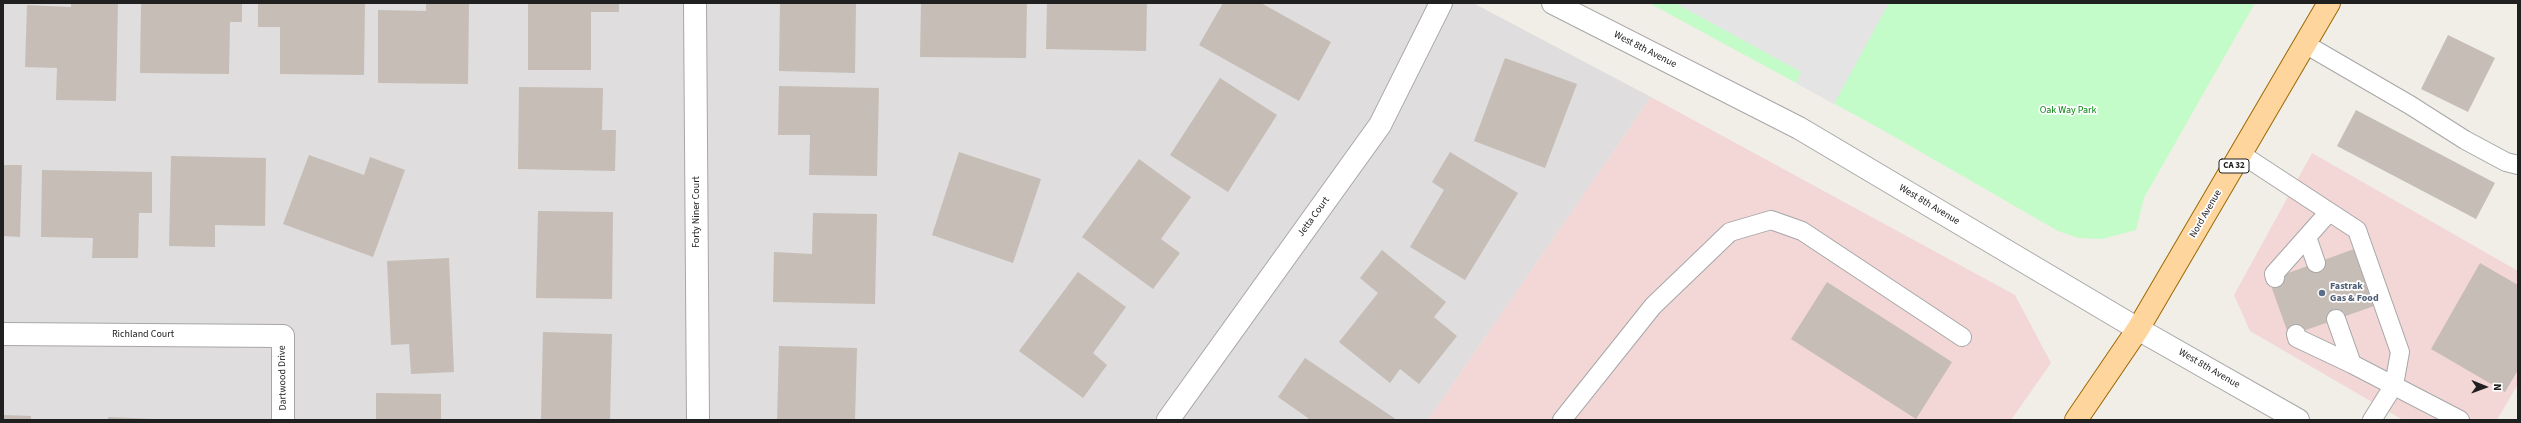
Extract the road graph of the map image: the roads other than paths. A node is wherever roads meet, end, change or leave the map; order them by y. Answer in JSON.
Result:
{"nodes":[{"id":1,"x":695,"y":3,"type":"edge"},
{"id":2,"x":1441,"y":3,"type":"edge"},
{"id":3,"x":1553,"y":3,"type":"edge"},
{"id":4,"x":2329,"y":3,"type":"edge"},
{"id":5,"x":2305,"y":44,"type":"junction"},
{"id":6,"x":2241,"y":154,"type":"junction"},
{"id":7,"x":2518,"y":165,"type":"edge"},
{"id":8,"x":2329,"y":212,"type":"junction"},
{"id":9,"x":2307,"y":237,"type":"junction"},
{"id":10,"x":2316,"y":263,"type":"dead end"},
{"id":11,"x":2275,"y":278,"type":"dead end"},
{"id":12,"x":2336,"y":319,"type":"dead end"},
{"id":13,"x":2138,"y":329,"type":"junction"},
{"id":14,"x":3,"y":334,"type":"edge"},
{"id":15,"x":2296,"y":334,"type":"dead end"},
{"id":16,"x":283,"y":336,"type":"joint"},
{"id":17,"x":1962,"y":337,"type":"dead end"},
{"id":18,"x":2352,"y":364,"type":"junction"},
{"id":19,"x":2394,"y":385,"type":"junction"},
{"id":20,"x":283,"y":420,"type":"edge"},
{"id":21,"x":698,"y":420,"type":"edge"},
{"id":22,"x":1168,"y":420,"type":"edge"},
{"id":23,"x":1562,"y":420,"type":"edge"},
{"id":24,"x":2076,"y":420,"type":"edge"},
{"id":25,"x":2298,"y":420,"type":"edge"},
{"id":26,"x":2372,"y":420,"type":"edge"},
{"id":27,"x":2460,"y":420,"type":"edge"}],
"edges":[{"from":1,"to":21,"type":"street","name":"Forty Niner Court"},
{"from":2,"to":22,"type":"street","name":"Jetta Court"},
{"from":3,"to":13,"type":"street","name":"West 8th Avenue"},
{"from":4,"to":5,"type":"main road","name":"Nord Avenue","number":"CA 32"},
{"from":5,"to":6,"type":"main road","name":"Nord Avenue","number":"CA 32"},
{"from":5,"to":7,"type":"lane"},
{"from":6,"to":8,"type":"lane"},
{"from":6,"to":13,"type":"main road","name":"Nord Avenue","number":"CA 32"},
{"from":8,"to":9,"type":"lane"},
{"from":8,"to":19,"type":"lane"},
{"from":9,"to":10,"type":"lane"},
{"from":9,"to":11,"type":"lane"},
{"from":12,"to":18,"type":"lane"},
{"from":13,"to":24,"type":"main road","name":"Nord Avenue","number":"CA 32"},
{"from":13,"to":25,"type":"street","name":"West 8th Avenue"},
{"from":14,"to":16,"type":"street","name":"Richland Court"},
{"from":15,"to":18,"type":"lane"},
{"from":16,"to":20,"type":"street","name":"Dartwood Drive"},
{"from":17,"to":23,"type":"lane"},
{"from":18,"to":19,"type":"lane"},
{"from":19,"to":26,"type":"lane"},
{"from":19,"to":27,"type":"lane"}]}
